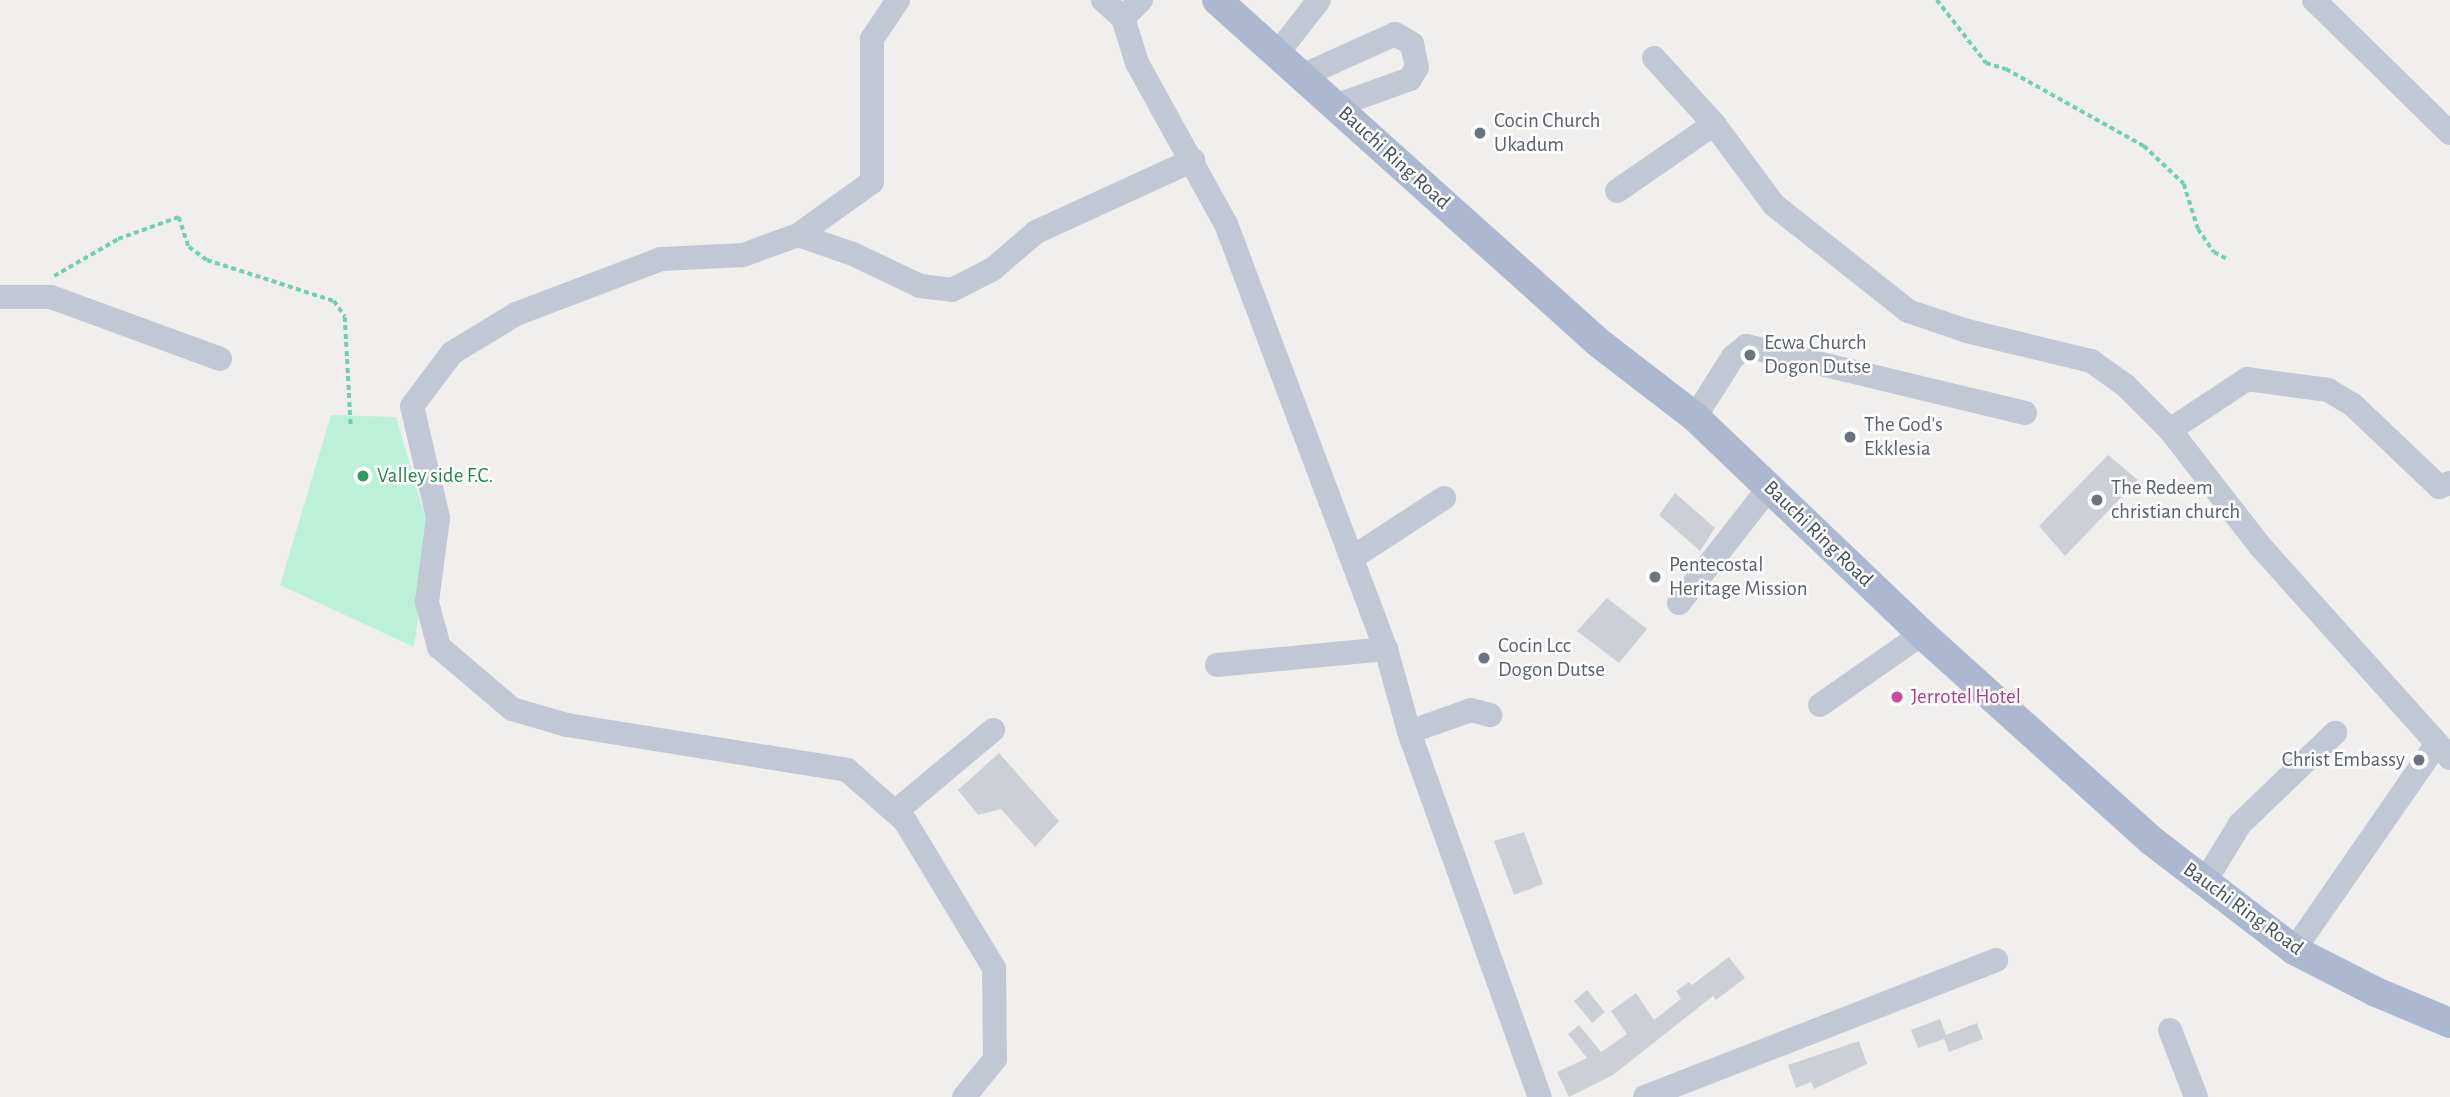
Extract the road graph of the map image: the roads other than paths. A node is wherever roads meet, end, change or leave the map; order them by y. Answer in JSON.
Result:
{"nodes":[{"id":1,"x":898,"y":0,"type":"edge"},
{"id":2,"x":1103,"y":0,"type":"edge"},
{"id":3,"x":1141,"y":0,"type":"edge"},
{"id":4,"x":2314,"y":0,"type":"edge"},
{"id":5,"x":1219,"y":1,"type":"edge"},
{"id":6,"x":1313,"y":2,"type":"edge"},
{"id":7,"x":1123,"y":18,"type":"junction"},
{"id":8,"x":1277,"y":54,"type":"junction"},
{"id":9,"x":1654,"y":58,"type":"dead end"},
{"id":10,"x":1302,"y":76,"type":"junction"},
{"id":11,"x":1335,"y":106,"type":"junction"},
{"id":12,"x":1714,"y":124,"type":"junction"},
{"id":13,"x":2450,"y":133,"type":"edge"},
{"id":14,"x":1193,"y":160,"type":"junction"},
{"id":15,"x":1617,"y":191,"type":"dead end"},
{"id":16,"x":798,"y":235,"type":"junction"},
{"id":17,"x":0,"y":297,"type":"edge"},
{"id":18,"x":220,"y":359,"type":"dead end"},
{"id":19,"x":2025,"y":413,"type":"dead end"},
{"id":20,"x":1695,"y":417,"type":"junction"},
{"id":21,"x":2170,"y":430,"type":"junction"},
{"id":22,"x":2450,"y":483,"type":"edge"},
{"id":23,"x":1769,"y":488,"type":"junction"},
{"id":24,"x":1444,"y":498,"type":"dead end"},
{"id":25,"x":1353,"y":558,"type":"junction"},
{"id":26,"x":1679,"y":603,"type":"dead end"},
{"id":27,"x":1922,"y":634,"type":"junction"},
{"id":28,"x":1386,"y":649,"type":"junction"},
{"id":29,"x":1217,"y":665,"type":"dead end"},
{"id":30,"x":1820,"y":705,"type":"dead end"},
{"id":31,"x":1490,"y":715,"type":"dead end"},
{"id":32,"x":993,"y":730,"type":"dead end"},
{"id":33,"x":1409,"y":732,"type":"junction"},
{"id":34,"x":2335,"y":733,"type":"dead end"},
{"id":35,"x":2442,"y":752,"type":"edge"},
{"id":36,"x":895,"y":812,"type":"junction"},
{"id":37,"x":2203,"y":883,"type":"junction"},
{"id":38,"x":2294,"y":950,"type":"junction"},
{"id":39,"x":1996,"y":960,"type":"dead end"},
{"id":40,"x":2450,"y":1023,"type":"edge"},
{"id":41,"x":2170,"y":1030,"type":"dead end"},
{"id":42,"x":964,"y":1097,"type":"edge"},
{"id":43,"x":1540,"y":1097,"type":"edge"},
{"id":44,"x":1645,"y":1097,"type":"edge"},
{"id":45,"x":2196,"y":1097,"type":"edge"}],
"edges":[{"from":1,"to":16,"type":"street"},
{"from":2,"to":7,"type":"street"},
{"from":3,"to":7,"type":"street"},
{"from":4,"to":13,"type":"street"},
{"from":5,"to":8,"type":"main road","name":"Bauchi Ring Road"},
{"from":6,"to":8,"type":"street"},
{"from":7,"to":14,"type":"street"},
{"from":8,"to":10,"type":"main road","name":"Bauchi Ring Road"},
{"from":9,"to":12,"type":"street"},
{"from":10,"to":11,"type":"main road","name":"Bauchi Ring Road"},
{"from":10,"to":11,"type":"street"},
{"from":11,"to":20,"type":"main road","name":"Bauchi Ring Road"},
{"from":12,"to":15,"type":"street"},
{"from":12,"to":21,"type":"street"},
{"from":14,"to":16,"type":"street"},
{"from":14,"to":25,"type":"street"},
{"from":16,"to":36,"type":"street"},
{"from":17,"to":18,"type":"street"},
{"from":19,"to":20,"type":"street"},
{"from":20,"to":23,"type":"main road","name":"Bauchi Ring Road"},
{"from":21,"to":22,"type":"street"},
{"from":21,"to":35,"type":"street"},
{"from":23,"to":26,"type":"street"},
{"from":23,"to":27,"type":"main road","name":"Bauchi Ring Road"},
{"from":24,"to":25,"type":"street"},
{"from":25,"to":28,"type":"street"},
{"from":27,"to":30,"type":"street"},
{"from":27,"to":37,"type":"main road","name":"Bauchi Ring Road"},
{"from":28,"to":29,"type":"street"},
{"from":28,"to":33,"type":"street"},
{"from":31,"to":33,"type":"street"},
{"from":32,"to":36,"type":"street"},
{"from":33,"to":43,"type":"street"},
{"from":34,"to":37,"type":"street"},
{"from":35,"to":38,"type":"street"},
{"from":36,"to":42,"type":"street"},
{"from":37,"to":38,"type":"main road","name":"Bauchi Ring Road"},
{"from":38,"to":40,"type":"main road","name":"Bauchi Ring Road"},
{"from":39,"to":44,"type":"street"},
{"from":41,"to":45,"type":"street"}]}
